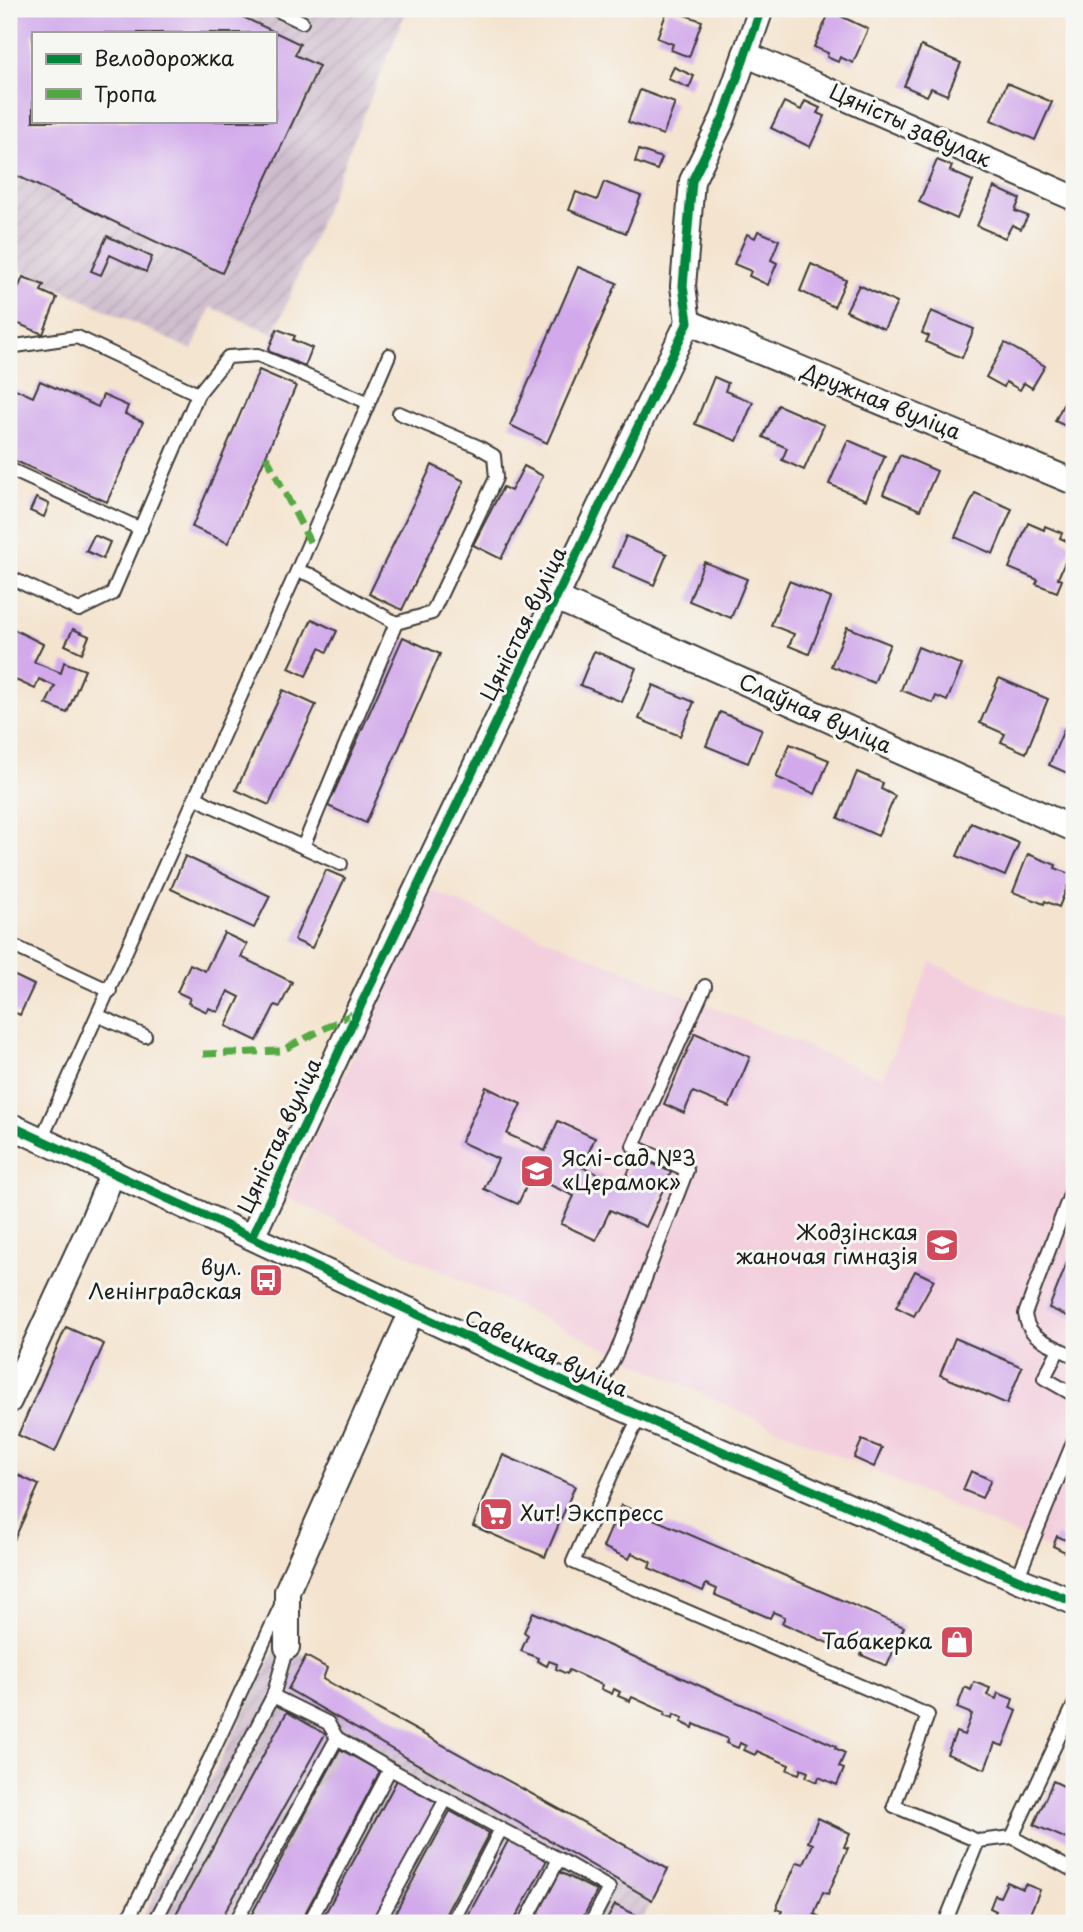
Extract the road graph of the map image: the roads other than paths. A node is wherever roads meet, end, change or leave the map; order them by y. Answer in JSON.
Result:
{"nodes":[{"id":1,"x":275,"y":9,"type":"edge"},
{"id":2,"x":761,"y":9,"type":"edge"},
{"id":3,"x":302,"y":22,"type":"dead end"},
{"id":4,"x":745,"y":54,"type":"junction"},
{"id":5,"x":1074,"y":198,"type":"edge"},
{"id":6,"x":688,"y":322,"type":"junction"},
{"id":7,"x":9,"y":347,"type":"edge"},
{"id":8,"x":389,"y":355,"type":"dead end"},
{"id":9,"x":198,"y":394,"type":"junction"},
{"id":10,"x":368,"y":402,"type":"junction"},
{"id":11,"x":399,"y":413,"type":"dead end"},
{"id":12,"x":9,"y":469,"type":"edge"},
{"id":13,"x":1074,"y":482,"type":"edge"},
{"id":14,"x":141,"y":529,"type":"junction"},
{"id":15,"x":298,"y":571,"type":"junction"},
{"id":16,"x":9,"y":577,"type":"edge"},
{"id":17,"x":556,"y":598,"type":"junction"},
{"id":18,"x":397,"y":623,"type":"junction"},
{"id":19,"x":196,"y":797,"type":"junction"},
{"id":20,"x":1074,"y":829,"type":"edge"},
{"id":21,"x":303,"y":847,"type":"junction"},
{"id":22,"x":341,"y":864,"type":"dead end"},
{"id":23,"x":9,"y":944,"type":"edge"},
{"id":24,"x":705,"y":986,"type":"dead end"},
{"id":25,"x":110,"y":991,"type":"junction"},
{"id":26,"x":99,"y":1016,"type":"junction"},
{"id":27,"x":145,"y":1036,"type":"dead end"},
{"id":28,"x":9,"y":1125,"type":"edge"},
{"id":29,"x":41,"y":1140,"type":"junction"},
{"id":30,"x":113,"y":1172,"type":"junction"},
{"id":31,"x":1074,"y":1184,"type":"edge"},
{"id":32,"x":252,"y":1237,"type":"junction"},
{"id":33,"x":412,"y":1311,"type":"junction"},
{"id":34,"x":1059,"y":1349,"type":"junction"},
{"id":35,"x":1074,"y":1356,"type":"edge"},
{"id":36,"x":1074,"y":1395,"type":"edge"},
{"id":37,"x":594,"y":1396,"type":"junction"},
{"id":38,"x":9,"y":1401,"type":"edge"},
{"id":39,"x":640,"y":1416,"type":"junction"},
{"id":40,"x":1074,"y":1440,"type":"edge"},
{"id":41,"x":1017,"y":1579,"type":"junction"},
{"id":42,"x":287,"y":1591,"type":"junction"},
{"id":43,"x":1074,"y":1602,"type":"edge"},
{"id":44,"x":287,"y":1647,"type":"joint"},
{"id":45,"x":273,"y":1696,"type":"junction"},
{"id":46,"x":1074,"y":1705,"type":"edge"},
{"id":47,"x":337,"y":1738,"type":"junction"},
{"id":48,"x":390,"y":1769,"type":"junction"},
{"id":49,"x":446,"y":1799,"type":"junction"},
{"id":50,"x":501,"y":1829,"type":"junction"},
{"id":51,"x":1012,"y":1837,"type":"junction"},
{"id":52,"x":978,"y":1841,"type":"junction"},
{"id":53,"x":559,"y":1859,"type":"junction"},
{"id":54,"x":1074,"y":1871,"type":"edge"},
{"id":55,"x":126,"y":1923,"type":"edge"},
{"id":56,"x":154,"y":1923,"type":"edge"},
{"id":57,"x":235,"y":1923,"type":"edge"},
{"id":58,"x":309,"y":1923,"type":"edge"},
{"id":59,"x":378,"y":1923,"type":"edge"},
{"id":60,"x":452,"y":1923,"type":"edge"},
{"id":61,"x":525,"y":1923,"type":"edge"},
{"id":62,"x":591,"y":1923,"type":"edge"},
{"id":63,"x":945,"y":1923,"type":"edge"}],
"edges":[{"from":1,"to":3,"type":"lane"},
{"from":2,"to":4,"type":"street"},
{"from":4,"to":5,"type":"street","name":"Цяністы завулак"},
{"from":4,"to":6,"type":"street"},
{"from":6,"to":13,"type":"street","name":"Дружная вуліца"},
{"from":6,"to":17,"type":"street","name":"Цяністая вуліца"},
{"from":7,"to":9,"type":"lane"},
{"from":8,"to":10,"type":"lane"},
{"from":9,"to":10,"type":"lane"},
{"from":9,"to":14,"type":"lane"},
{"from":10,"to":15,"type":"lane"},
{"from":11,"to":18,"type":"lane"},
{"from":12,"to":14,"type":"lane"},
{"from":14,"to":16,"type":"lane"},
{"from":15,"to":18,"type":"lane"},
{"from":15,"to":19,"type":"lane"},
{"from":17,"to":20,"type":"street","name":"Слаўная вуліца"},
{"from":17,"to":32,"type":"street","name":"Цяністая вуліца"},
{"from":18,"to":21,"type":"lane"},
{"from":19,"to":21,"type":"lane"},
{"from":19,"to":25,"type":"lane"},
{"from":21,"to":22,"type":"lane"},
{"from":23,"to":25,"type":"lane"},
{"from":24,"to":37,"type":"lane"},
{"from":25,"to":26,"type":"lane"},
{"from":26,"to":27,"type":"lane"},
{"from":26,"to":29,"type":"lane"},
{"from":28,"to":29,"type":"street","name":"Савецкая вуліца"},
{"from":29,"to":30,"type":"street","name":"Савецкая вуліца"},
{"from":30,"to":32,"type":"street","name":"Савецкая вуліца"},
{"from":30,"to":38,"type":"street"},
{"from":31,"to":34,"type":"lane"},
{"from":32,"to":33,"type":"street","name":"Савецкая вуліца"},
{"from":33,"to":37,"type":"street","name":"Савецкая вуліца"},
{"from":33,"to":42,"type":"street"},
{"from":34,"to":35,"type":"lane"},
{"from":34,"to":36,"type":"lane"},
{"from":37,"to":39,"type":"street","name":"Савецкая вуліца"},
{"from":39,"to":41,"type":"street","name":"Савецкая вуліца"},
{"from":39,"to":52,"type":"lane"},
{"from":40,"to":41,"type":"lane"},
{"from":41,"to":43,"type":"street","name":"Савецкая вуліца"},
{"from":42,"to":44,"type":"street"},
{"from":42,"to":55,"type":"lane"},
{"from":44,"to":45,"type":"lane"},
{"from":45,"to":47,"type":"lane"},
{"from":45,"to":56,"type":"lane"},
{"from":46,"to":51,"type":"lane"},
{"from":47,"to":48,"type":"lane"},
{"from":47,"to":57,"type":"lane"},
{"from":48,"to":49,"type":"lane"},
{"from":48,"to":58,"type":"lane"},
{"from":49,"to":50,"type":"lane"},
{"from":49,"to":59,"type":"lane"},
{"from":50,"to":53,"type":"lane"},
{"from":50,"to":60,"type":"lane"},
{"from":51,"to":52,"type":"lane"},
{"from":51,"to":54,"type":"lane"},
{"from":52,"to":63,"type":"lane"},
{"from":53,"to":61,"type":"lane"},
{"from":53,"to":62,"type":"lane"}]}
